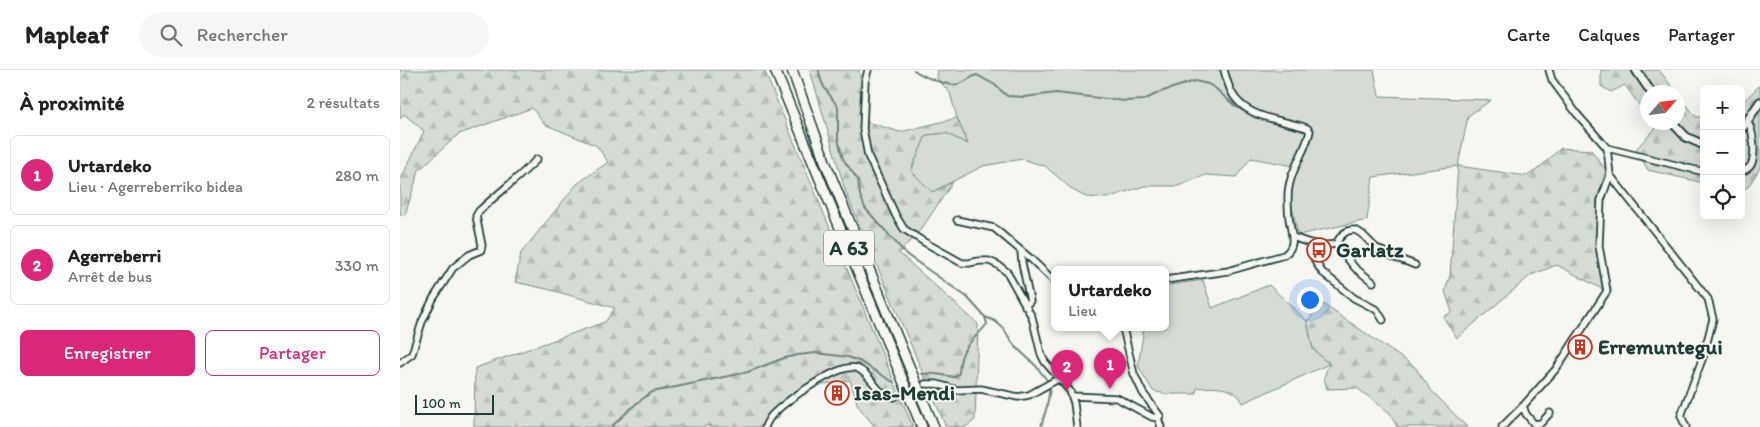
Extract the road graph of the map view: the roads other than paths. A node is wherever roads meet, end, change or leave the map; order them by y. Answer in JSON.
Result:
{"nodes":[{"id":1,"x":775,"y":70,"type":"edge"},
{"id":2,"x":792,"y":70,"type":"edge"},
{"id":3,"x":868,"y":70,"type":"edge"},
{"id":4,"x":1224,"y":70,"type":"edge"},
{"id":5,"x":1549,"y":70,"type":"edge"},
{"id":6,"x":1636,"y":70,"type":"edge"},
{"id":7,"x":1646,"y":85,"type":"edge"},
{"id":8,"x":1760,"y":102,"type":"edge"},
{"id":9,"x":1747,"y":122,"type":"junction"},
{"id":10,"x":1745,"y":125,"type":"edge"},
{"id":11,"x":1679,"y":130,"type":"edge"},
{"id":12,"x":1700,"y":143,"type":"edge"},
{"id":13,"x":1607,"y":148,"type":"junction"},
{"id":14,"x":537,"y":159,"type":"dead end"},
{"id":15,"x":1745,"y":169,"type":"edge"},
{"id":16,"x":1700,"y":171,"type":"edge"},
{"id":17,"x":1610,"y":175,"type":"junction"},
{"id":18,"x":957,"y":220,"type":"dead end"},
{"id":19,"x":1293,"y":237,"type":"junction"},
{"id":20,"x":1336,"y":244,"type":"junction"},
{"id":21,"x":1315,"y":245,"type":"junction"},
{"id":22,"x":1021,"y":252,"type":"junction"},
{"id":23,"x":1415,"y":265,"type":"dead end"},
{"id":24,"x":1051,"y":278,"type":"edge"},
{"id":25,"x":1169,"y":279,"type":"edge"},
{"id":26,"x":1373,"y":282,"type":"dead end"},
{"id":27,"x":1025,"y":306,"type":"junction"},
{"id":28,"x":1383,"y":320,"type":"dead end"},
{"id":29,"x":1124,"y":331,"type":"edge"},
{"id":30,"x":400,"y":364,"type":"edge"},
{"id":31,"x":1058,"y":379,"type":"junction"},
{"id":32,"x":925,"y":384,"type":"tunnel mouth"},
{"id":33,"x":1072,"y":396,"type":"junction"},
{"id":34,"x":895,"y":397,"type":"dead end"},
{"id":35,"x":1523,"y":406,"type":"junction"},
{"id":36,"x":1550,"y":414,"type":"dead end"},
{"id":37,"x":1158,"y":418,"type":"junction"},
{"id":38,"x":765,"y":427,"type":"edge"},
{"id":39,"x":922,"y":427,"type":"edge"},
{"id":40,"x":934,"y":427,"type":"edge"},
{"id":41,"x":1077,"y":427,"type":"edge"},
{"id":42,"x":1161,"y":427,"type":"edge"},
{"id":43,"x":1502,"y":427,"type":"edge"},
{"id":44,"x":1686,"y":427,"type":"edge"}],
"edges":[{"from":1,"to":39,"type":"highway","number":"A 63"},
{"from":2,"to":40,"type":"highway","number":"A 63"},
{"from":3,"to":27,"type":"street"},
{"from":4,"to":19,"type":"street"},
{"from":5,"to":13,"type":"street"},
{"from":6,"to":7,"type":"main road"},
{"from":8,"to":9,"type":"main road"},
{"from":9,"to":10,"type":"main road"},
{"from":9,"to":15,"type":"street"},
{"from":11,"to":12,"type":"main road"},
{"from":13,"to":16,"type":"street"},
{"from":13,"to":17,"type":"street"},
{"from":14,"to":30,"type":"street"},
{"from":17,"to":35,"type":"street"},
{"from":17,"to":44,"type":"street"},
{"from":18,"to":22,"type":"street"},
{"from":19,"to":21,"type":"street"},
{"from":19,"to":25,"type":"street"},
{"from":20,"to":21,"type":"street"},
{"from":20,"to":23,"type":"street"},
{"from":20,"to":26,"type":"street"},
{"from":21,"to":28,"type":"street"},
{"from":22,"to":24,"type":"street"},
{"from":22,"to":27,"type":"street"},
{"from":27,"to":31,"type":"street"},
{"from":29,"to":37,"type":"street"},
{"from":31,"to":32,"type":"street"},
{"from":31,"to":33,"type":"street"},
{"from":33,"to":37,"type":"street"},
{"from":33,"to":41,"type":"street"},
{"from":34,"to":38,"type":"street"},
{"from":35,"to":36,"type":"street"},
{"from":35,"to":43,"type":"street"},
{"from":37,"to":42,"type":"street"}]}
